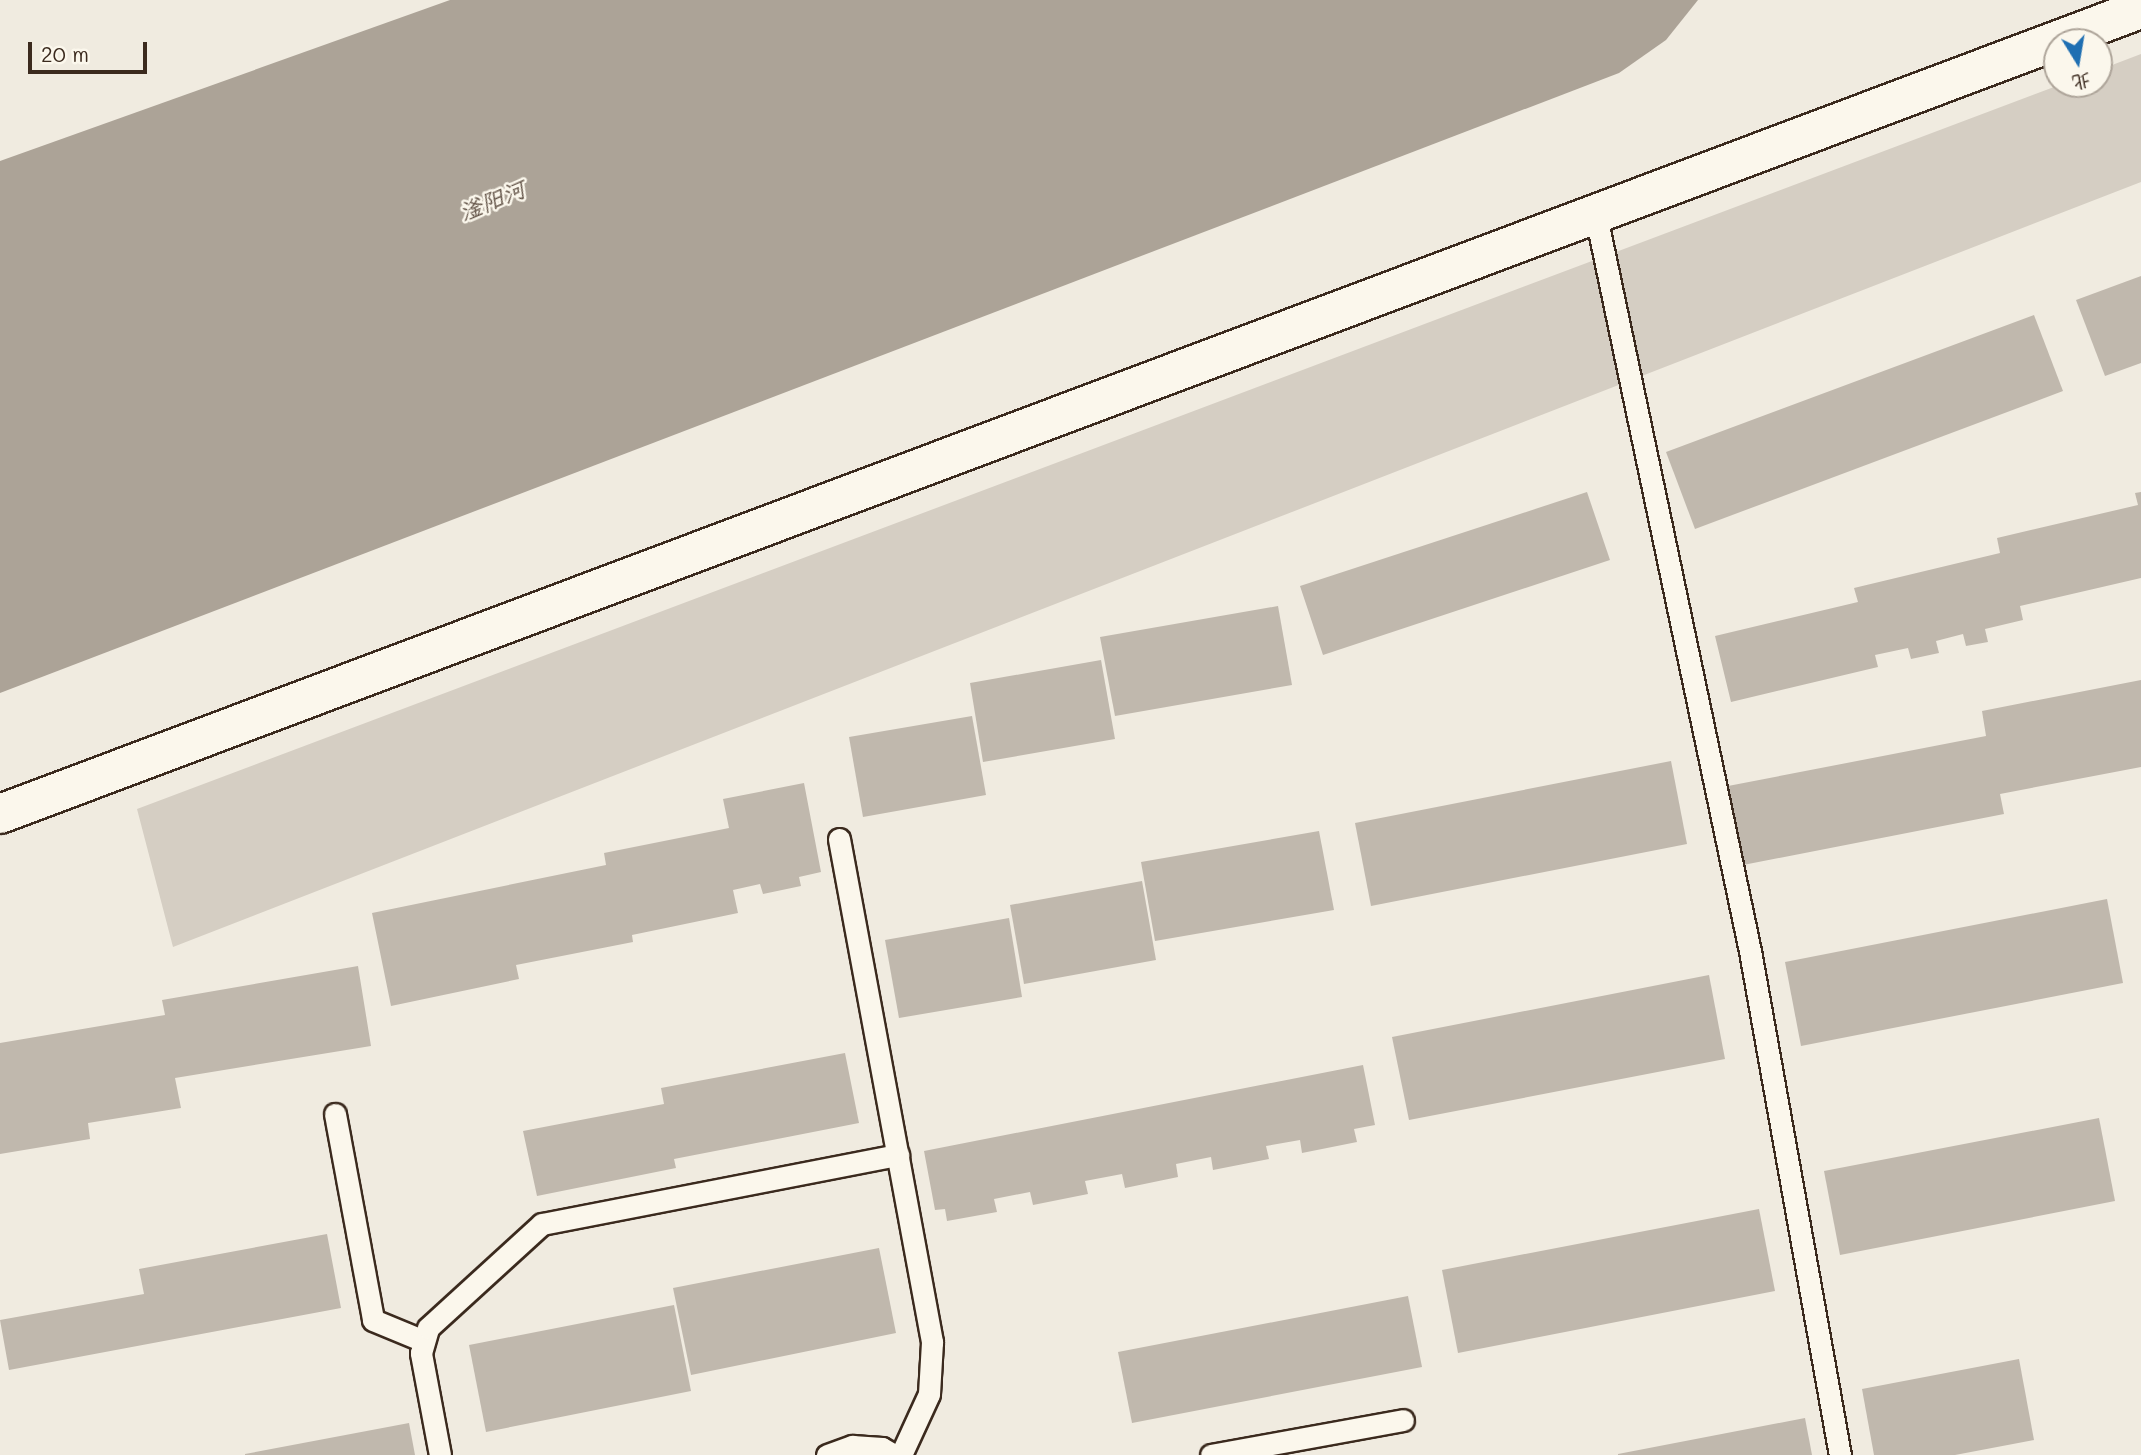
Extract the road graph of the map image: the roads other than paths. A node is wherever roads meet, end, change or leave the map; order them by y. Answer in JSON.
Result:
{"nodes":[{"id":1,"x":2141,"y":9,"type":"edge"},
{"id":2,"x":1596,"y":216,"type":"junction"},
{"id":3,"x":0,"y":814,"type":"edge"},
{"id":4,"x":839,"y":839,"type":"dead end"},
{"id":5,"x":335,"y":1114,"type":"dead end"},
{"id":6,"x":898,"y":1155,"type":"junction"},
{"id":7,"x":424,"y":1341,"type":"junction"},
{"id":8,"x":1404,"y":1420,"type":"dead end"},
{"id":9,"x":440,"y":1455,"type":"edge"},
{"id":10,"x":827,"y":1455,"type":"edge"},
{"id":11,"x":894,"y":1455,"type":"edge"},
{"id":12,"x":901,"y":1455,"type":"edge"},
{"id":13,"x":1211,"y":1455,"type":"edge"},
{"id":14,"x":1840,"y":1455,"type":"edge"}],
"edges":[{"from":1,"to":2,"type":"street"},
{"from":2,"to":3,"type":"street"},
{"from":2,"to":14,"type":"lane"},
{"from":4,"to":6,"type":"lane"},
{"from":5,"to":7,"type":"lane"},
{"from":6,"to":7,"type":"lane"},
{"from":6,"to":12,"type":"lane"},
{"from":7,"to":9,"type":"lane"},
{"from":8,"to":13,"type":"lane"},
{"from":10,"to":11,"type":"lane"}]}
